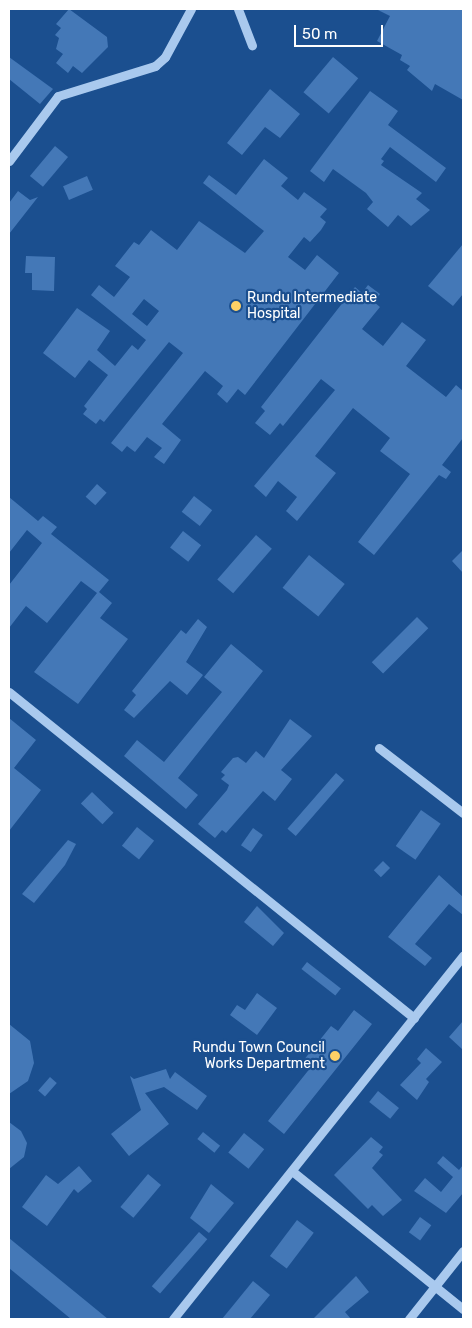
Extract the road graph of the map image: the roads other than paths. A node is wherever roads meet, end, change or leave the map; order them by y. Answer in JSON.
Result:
{"nodes":[{"id":1,"x":191,"y":9,"type":"edge"},
{"id":2,"x":238,"y":9,"type":"edge"},
{"id":3,"x":252,"y":45,"type":"dead end"},
{"id":4,"x":9,"y":161,"type":"edge"},
{"id":5,"x":9,"y":692,"type":"edge"},
{"id":6,"x":379,"y":748,"type":"dead end"},
{"id":7,"x":463,"y":813,"type":"edge"},
{"id":8,"x":463,"y":956,"type":"edge"},
{"id":9,"x":414,"y":1018,"type":"junction"},
{"id":10,"x":292,"y":1171,"type":"junction"},
{"id":11,"x":463,"y":1251,"type":"edge"},
{"id":12,"x":435,"y":1286,"type":"junction"},
{"id":13,"x":463,"y":1309,"type":"edge"},
{"id":14,"x":173,"y":1319,"type":"edge"},
{"id":15,"x":409,"y":1319,"type":"edge"}],
"edges":[{"from":1,"to":4,"type":"street"},
{"from":2,"to":3,"type":"street"},
{"from":5,"to":9,"type":"street"},
{"from":6,"to":7,"type":"street"},
{"from":8,"to":9,"type":"street"},
{"from":9,"to":10,"type":"street"},
{"from":10,"to":12,"type":"street"},
{"from":10,"to":14,"type":"street"},
{"from":11,"to":12,"type":"street"},
{"from":12,"to":13,"type":"street"},
{"from":12,"to":15,"type":"street"}]}
